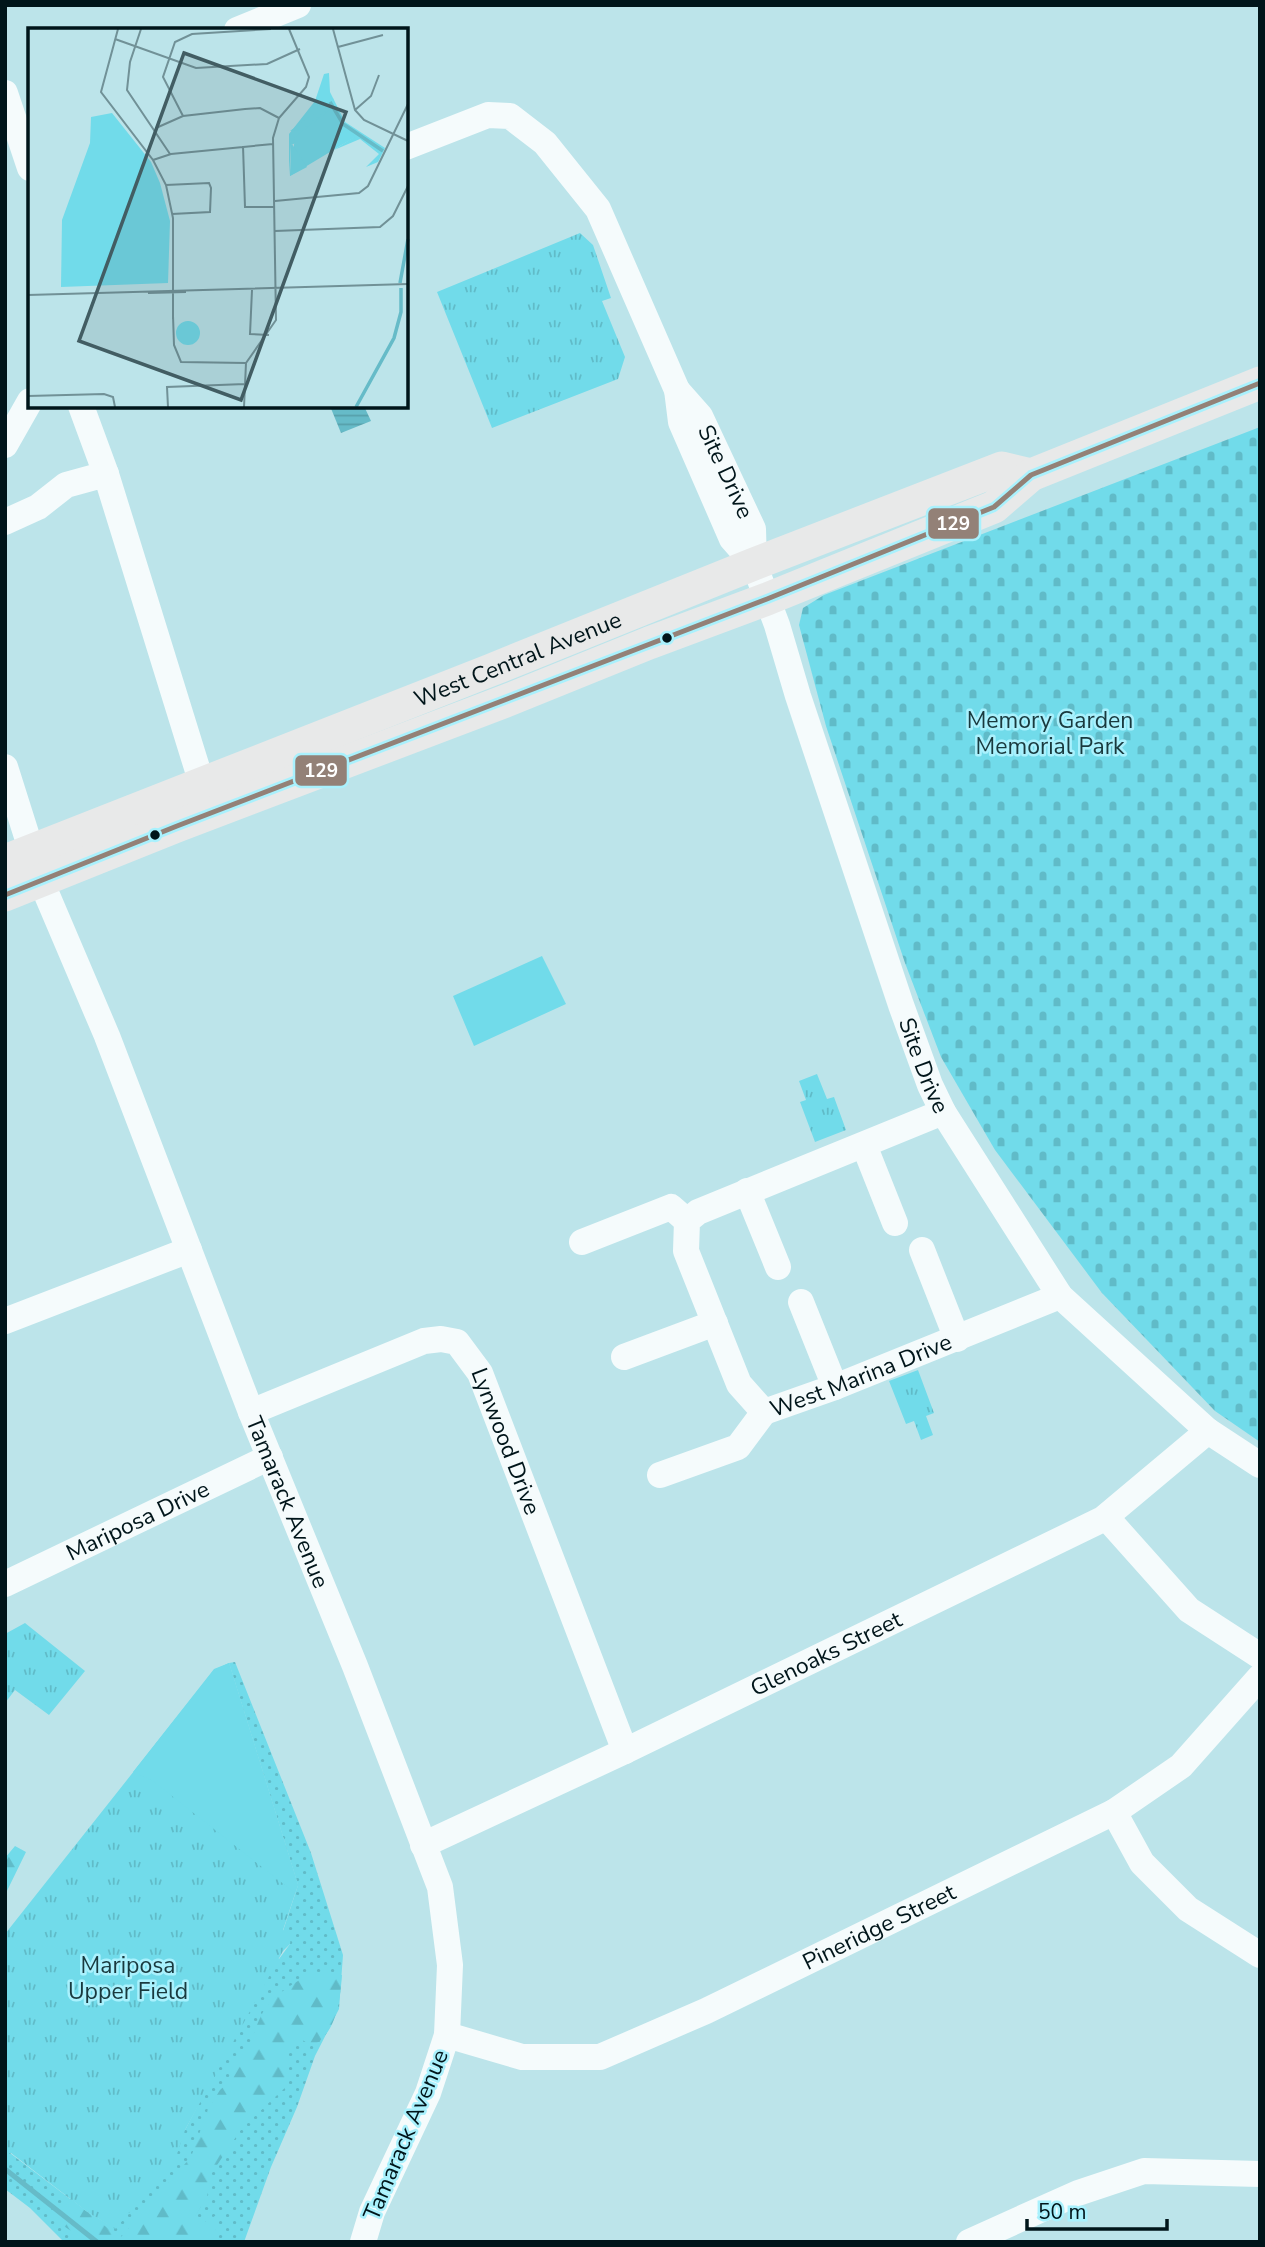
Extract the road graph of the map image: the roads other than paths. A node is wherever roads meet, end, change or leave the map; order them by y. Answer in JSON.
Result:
{"nodes":[{"id":1,"x":298,"y":5,"type":"edge"},
{"id":2,"x":242,"y":28,"type":"edge"},
{"id":3,"x":5,"y":93,"type":"edge"},
{"id":4,"x":22,"y":116,"type":"edge"},
{"id":5,"x":408,"y":146,"type":"edge"},
{"id":6,"x":28,"y":155,"type":"edge"},
{"id":7,"x":1260,"y":383,"type":"edge"},
{"id":8,"x":28,"y":405,"type":"edge"},
{"id":9,"x":82,"y":408,"type":"edge"},
{"id":10,"x":5,"y":445,"type":"edge"},
{"id":11,"x":106,"y":474,"type":"junction"},
{"id":12,"x":1031,"y":475,"type":"junction"},
{"id":13,"x":5,"y":523,"type":"edge"},
{"id":14,"x":754,"y":564,"type":"junction"},
{"id":15,"x":767,"y":599,"type":"junction"},
{"id":16,"x":5,"y":767,"type":"edge"},
{"id":17,"x":202,"y":784,"type":"junction"},
{"id":18,"x":26,"y":865,"type":"edge"},
{"id":19,"x":5,"y":895,"type":"edge"},
{"id":20,"x":943,"y":1112,"type":"junction"},
{"id":21,"x":864,"y":1145,"type":"junction"},
{"id":22,"x":747,"y":1191,"type":"junction"},
{"id":23,"x":687,"y":1221,"type":"junction"},
{"id":24,"x":895,"y":1223,"type":"dead end"},
{"id":25,"x":582,"y":1242,"type":"dead end"},
{"id":26,"x":189,"y":1250,"type":"junction"},
{"id":27,"x":922,"y":1250,"type":"dead end"},
{"id":28,"x":778,"y":1267,"type":"dead end"},
{"id":29,"x":1060,"y":1296,"type":"junction"},
{"id":30,"x":801,"y":1302,"type":"dead end"},
{"id":31,"x":5,"y":1321,"type":"edge"},
{"id":32,"x":715,"y":1323,"type":"junction"},
{"id":33,"x":957,"y":1339,"type":"junction"},
{"id":34,"x":624,"y":1357,"type":"dead end"},
{"id":35,"x":835,"y":1387,"type":"junction"},
{"id":36,"x":251,"y":1412,"type":"junction"},
{"id":37,"x":764,"y":1412,"type":"junction"},
{"id":38,"x":1208,"y":1432,"type":"junction"},
{"id":39,"x":270,"y":1457,"type":"junction"},
{"id":40,"x":1260,"y":1465,"type":"edge"},
{"id":41,"x":660,"y":1475,"type":"dead end"},
{"id":42,"x":1106,"y":1517,"type":"junction"},
{"id":43,"x":5,"y":1584,"type":"edge"},
{"id":44,"x":1260,"y":1656,"type":"edge"},
{"id":45,"x":1260,"y":1677,"type":"edge"},
{"id":46,"x":625,"y":1751,"type":"junction"},
{"id":47,"x":1114,"y":1812,"type":"junction"},
{"id":48,"x":423,"y":1845,"type":"junction"},
{"id":49,"x":1260,"y":1955,"type":"edge"},
{"id":50,"x":447,"y":2035,"type":"junction"},
{"id":51,"x":1260,"y":2174,"type":"edge"},
{"id":52,"x":363,"y":2242,"type":"edge"},
{"id":53,"x":969,"y":2242,"type":"edge"}],
"edges":[{"from":1,"to":2,"type":"street"},
{"from":3,"to":4,"type":"street"},
{"from":4,"to":6,"type":"street"},
{"from":5,"to":14,"type":"street","name":"Site Drive"},
{"from":7,"to":12,"type":"main road","name":"West Central Avenue"},
{"from":8,"to":10,"type":"street"},
{"from":9,"to":11,"type":"street"},
{"from":11,"to":13,"type":"street"},
{"from":11,"to":17,"type":"street"},
{"from":12,"to":14,"type":"main road","name":"West Central Avenue"},
{"from":12,"to":15,"type":"main road","name":"West Central Avenue"},
{"from":14,"to":15,"type":"street","name":"Site Drive"},
{"from":14,"to":17,"type":"main road","name":"West Central Avenue"},
{"from":15,"to":18,"type":"main road","name":"West Central Avenue"},
{"from":15,"to":20,"type":"street","name":"Site Drive"},
{"from":16,"to":18,"type":"street","name":"Tamarack Avenue"},
{"from":17,"to":18,"type":"main road","name":"West Central Avenue"},
{"from":18,"to":19,"type":"main road","name":"West Central Avenue"},
{"from":18,"to":26,"type":"street","name":"Tamarack Avenue"},
{"from":20,"to":21,"type":"street"},
{"from":20,"to":29,"type":"street","name":"Site Drive"},
{"from":21,"to":22,"type":"street"},
{"from":21,"to":24,"type":"street"},
{"from":22,"to":23,"type":"street"},
{"from":22,"to":28,"type":"street"},
{"from":23,"to":25,"type":"street"},
{"from":23,"to":32,"type":"street","name":"West Marina Drive"},
{"from":26,"to":31,"type":"street"},
{"from":26,"to":36,"type":"street","name":"Tamarack Avenue"},
{"from":27,"to":33,"type":"street"},
{"from":29,"to":33,"type":"street","name":"West Marina Drive"},
{"from":29,"to":38,"type":"street","name":"Site Drive"},
{"from":30,"to":35,"type":"street"},
{"from":32,"to":34,"type":"street"},
{"from":32,"to":37,"type":"street","name":"West Marina Drive"},
{"from":33,"to":35,"type":"street","name":"West Marina Drive"},
{"from":35,"to":37,"type":"street","name":"West Marina Drive"},
{"from":36,"to":39,"type":"street","name":"Tamarack Avenue"},
{"from":36,"to":46,"type":"street","name":"Lynwood Drive"},
{"from":37,"to":41,"type":"street"},
{"from":38,"to":40,"type":"street","name":"Site Drive"},
{"from":38,"to":42,"type":"street","name":"Glenoaks Street"},
{"from":39,"to":43,"type":"street","name":"Mariposa Drive"},
{"from":39,"to":48,"type":"street","name":"Tamarack Avenue"},
{"from":42,"to":44,"type":"street"},
{"from":42,"to":46,"type":"street","name":"Glenoaks Street"},
{"from":45,"to":47,"type":"street","name":"Pineridge Street"},
{"from":46,"to":48,"type":"street","name":"Glenoaks Street"},
{"from":47,"to":49,"type":"street"},
{"from":47,"to":50,"type":"street","name":"Pineridge Street"},
{"from":48,"to":50,"type":"street","name":"Tamarack Avenue"},
{"from":50,"to":52,"type":"street","name":"Tamarack Avenue"},
{"from":51,"to":53,"type":"street"}]}
